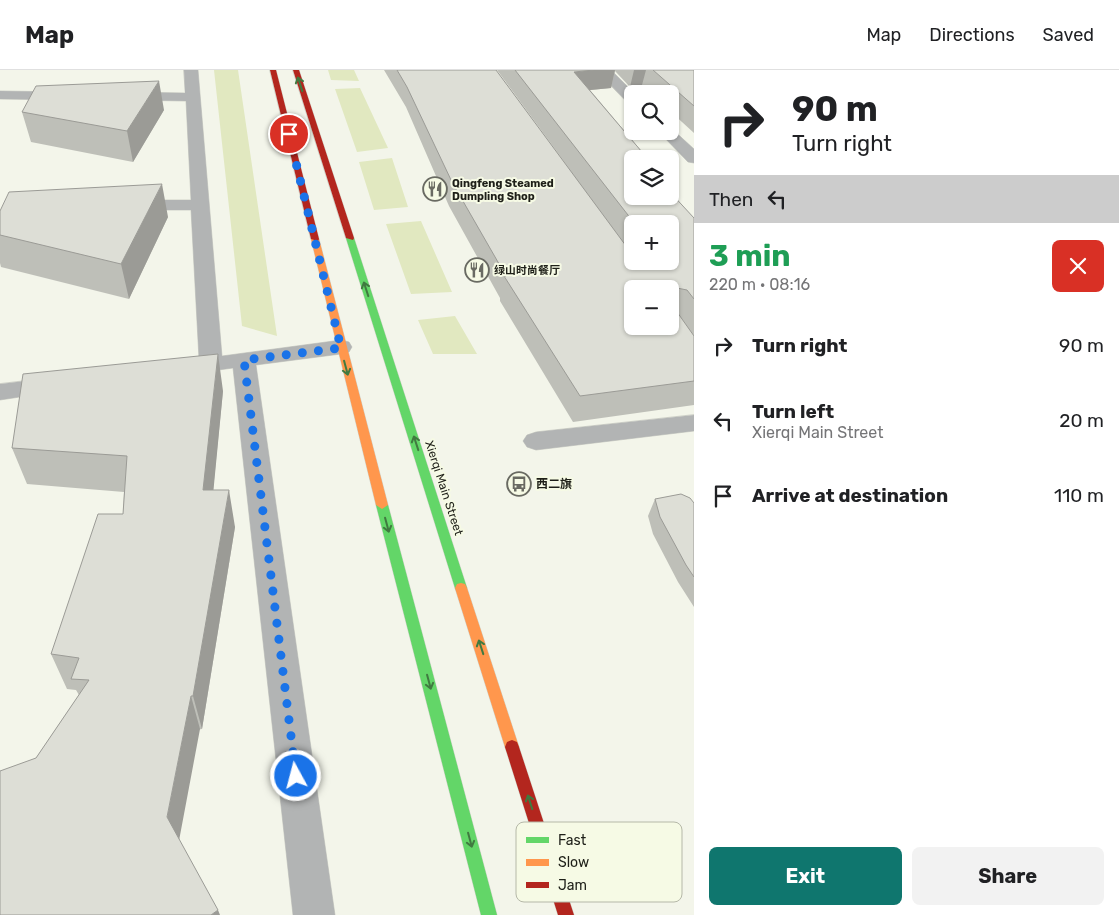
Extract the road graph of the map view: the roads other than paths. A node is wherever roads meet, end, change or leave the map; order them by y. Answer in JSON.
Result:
{"nodes":[{"id":1,"x":191,"y":70,"type":"edge"},
{"id":2,"x":273,"y":70,"type":"edge"},
{"id":3,"x":296,"y":70,"type":"edge"},
{"id":4,"x":603,"y":70,"type":"edge"},
{"id":5,"x":624,"y":91,"type":"edge"},
{"id":6,"x":0,"y":95,"type":"edge"},
{"id":7,"x":86,"y":96,"type":"edge"},
{"id":8,"x":115,"y":96,"type":"edge"},
{"id":9,"x":191,"y":97,"type":"junction"},
{"id":10,"x":675,"y":140,"type":"edge"},
{"id":11,"x":694,"y":158,"type":"edge"},
{"id":12,"x":110,"y":205,"type":"edge"},
{"id":13,"x":200,"y":205,"type":"junction"},
{"id":14,"x":341,"y":348,"type":"junction"},
{"id":15,"x":244,"y":360,"type":"junction"},
{"id":16,"x":211,"y":364,"type":"junction"},
{"id":17,"x":163,"y":371,"type":"edge"},
{"id":18,"x":77,"y":382,"type":"edge"},
{"id":19,"x":0,"y":392,"type":"edge"},
{"id":20,"x":694,"y":423,"type":"edge"},
{"id":21,"x":536,"y":441,"type":"dead end"},
{"id":22,"x":536,"y":822,"type":"edge"},
{"id":23,"x":562,"y":902,"type":"edge"},
{"id":24,"x":314,"y":915,"type":"edge"},
{"id":25,"x":489,"y":915,"type":"edge"},
{"id":26,"x":566,"y":915,"type":"edge"}],
"edges":[{"from":1,"to":9,"type":"street"},
{"from":2,"to":14,"type":"main road"},
{"from":22,"to":3,"type":"main road","name":"Xierqi Main Street","one_way":true},
{"from":4,"to":5,"type":"street"},
{"from":6,"to":7,"type":"street"},
{"from":8,"to":9,"type":"street"},
{"from":9,"to":13,"type":"street"},
{"from":10,"to":11,"type":"street"},
{"from":12,"to":13,"type":"street"},
{"from":13,"to":16,"type":"street"},
{"from":14,"to":15,"type":"street"},
{"from":14,"to":25,"type":"main road","one_way":true},
{"from":15,"to":16,"type":"street"},
{"from":15,"to":24,"type":"street"},
{"from":16,"to":17,"type":"street"},
{"from":18,"to":19,"type":"street"},
{"from":20,"to":21,"type":"street"},
{"from":26,"to":23,"type":"main road","name":"Xierqi Main Street","one_way":true}]}
